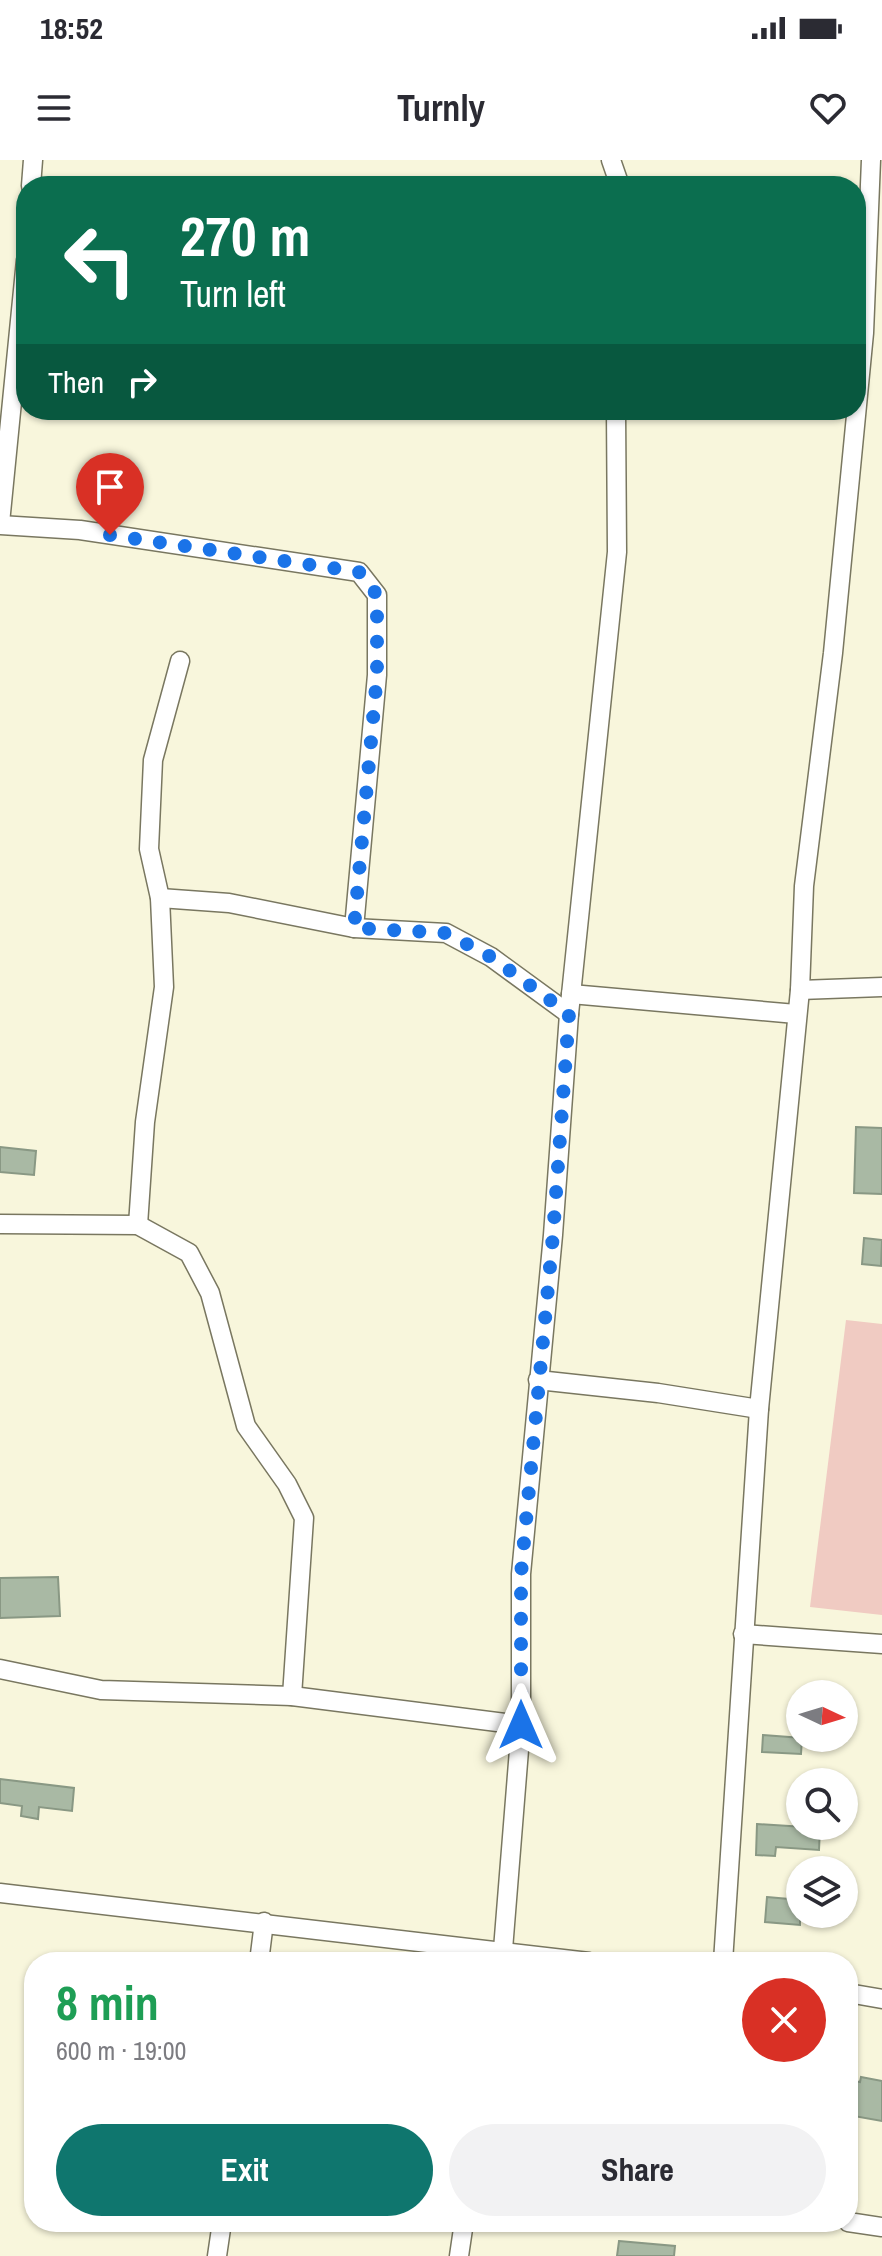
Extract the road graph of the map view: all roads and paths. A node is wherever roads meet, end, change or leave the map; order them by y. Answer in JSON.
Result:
{"nodes":[{"id":1,"x":871,"y":160,"type":"edge"},
{"id":2,"x":866,"y":284,"type":"edge"},
{"id":3,"x":16,"y":397,"type":"edge"},
{"id":4,"x":616,"y":420,"type":"edge"},
{"id":5,"x":856,"y":420,"type":"edge"},
{"id":6,"x":0,"y":524,"type":"edge"},
{"id":7,"x":180,"y":661,"type":"dead end"},
{"id":8,"x":160,"y":898,"type":"junction"},
{"id":9,"x":354,"y":928,"type":"junction"},
{"id":10,"x":882,"y":987,"type":"edge"},
{"id":11,"x":800,"y":990,"type":"junction"},
{"id":12,"x":571,"y":994,"type":"junction"},
{"id":13,"x":569,"y":1014,"type":"junction"},
{"id":14,"x":796,"y":1014,"type":"junction"},
{"id":15,"x":0,"y":1224,"type":"edge"},
{"id":16,"x":138,"y":1225,"type":"junction"},
{"id":17,"x":538,"y":1380,"type":"junction"},
{"id":18,"x":759,"y":1409,"type":"junction"},
{"id":19,"x":743,"y":1634,"type":"junction"},
{"id":20,"x":882,"y":1644,"type":"edge"},
{"id":21,"x":0,"y":1669,"type":"edge"},
{"id":22,"x":292,"y":1696,"type":"junction"},
{"id":23,"x":521,"y":1725,"type":"junction"},
{"id":24,"x":0,"y":1893,"type":"edge"},
{"id":25,"x":264,"y":1922,"type":"junction"},
{"id":26,"x":260,"y":1952,"type":"edge"},
{"id":27,"x":463,"y":1952,"type":"edge"},
{"id":28,"x":503,"y":1952,"type":"edge"},
{"id":29,"x":724,"y":1952,"type":"edge"},
{"id":30,"x":858,"y":1995,"type":"edge"},
{"id":31,"x":882,"y":1999,"type":"edge"},
{"id":32,"x":858,"y":2223,"type":"edge"},
{"id":33,"x":882,"y":2227,"type":"edge"},
{"id":34,"x":221,"y":2232,"type":"edge"},
{"id":35,"x":463,"y":2232,"type":"edge"},
{"id":36,"x":217,"y":2256,"type":"edge"},
{"id":37,"x":459,"y":2256,"type":"edge"}],
"edges":[{"from":1,"to":2,"type":"street"},
{"from":3,"to":6,"type":"street"},
{"from":4,"to":12,"type":"street"},
{"from":5,"to":11,"type":"street"},
{"from":6,"to":9,"type":"street"},
{"from":7,"to":8,"type":"street"},
{"from":8,"to":9,"type":"street"},
{"from":8,"to":16,"type":"street"},
{"from":9,"to":13,"type":"street"},
{"from":10,"to":11,"type":"street"},
{"from":11,"to":14,"type":"street"},
{"from":12,"to":13,"type":"street"},
{"from":12,"to":14,"type":"street"},
{"from":13,"to":17,"type":"street"},
{"from":14,"to":18,"type":"street"},
{"from":15,"to":16,"type":"street"},
{"from":16,"to":22,"type":"street"},
{"from":17,"to":18,"type":"street"},
{"from":17,"to":23,"type":"street"},
{"from":18,"to":19,"type":"street"},
{"from":19,"to":20,"type":"street"},
{"from":19,"to":29,"type":"street"},
{"from":21,"to":22,"type":"street"},
{"from":22,"to":23,"type":"street"},
{"from":23,"to":28,"type":"street"},
{"from":24,"to":25,"type":"street"},
{"from":25,"to":26,"type":"street"},
{"from":25,"to":27,"type":"street"},
{"from":30,"to":31,"type":"street"},
{"from":32,"to":33,"type":"street"},
{"from":34,"to":36,"type":"street"},
{"from":35,"to":37,"type":"street"}]}
